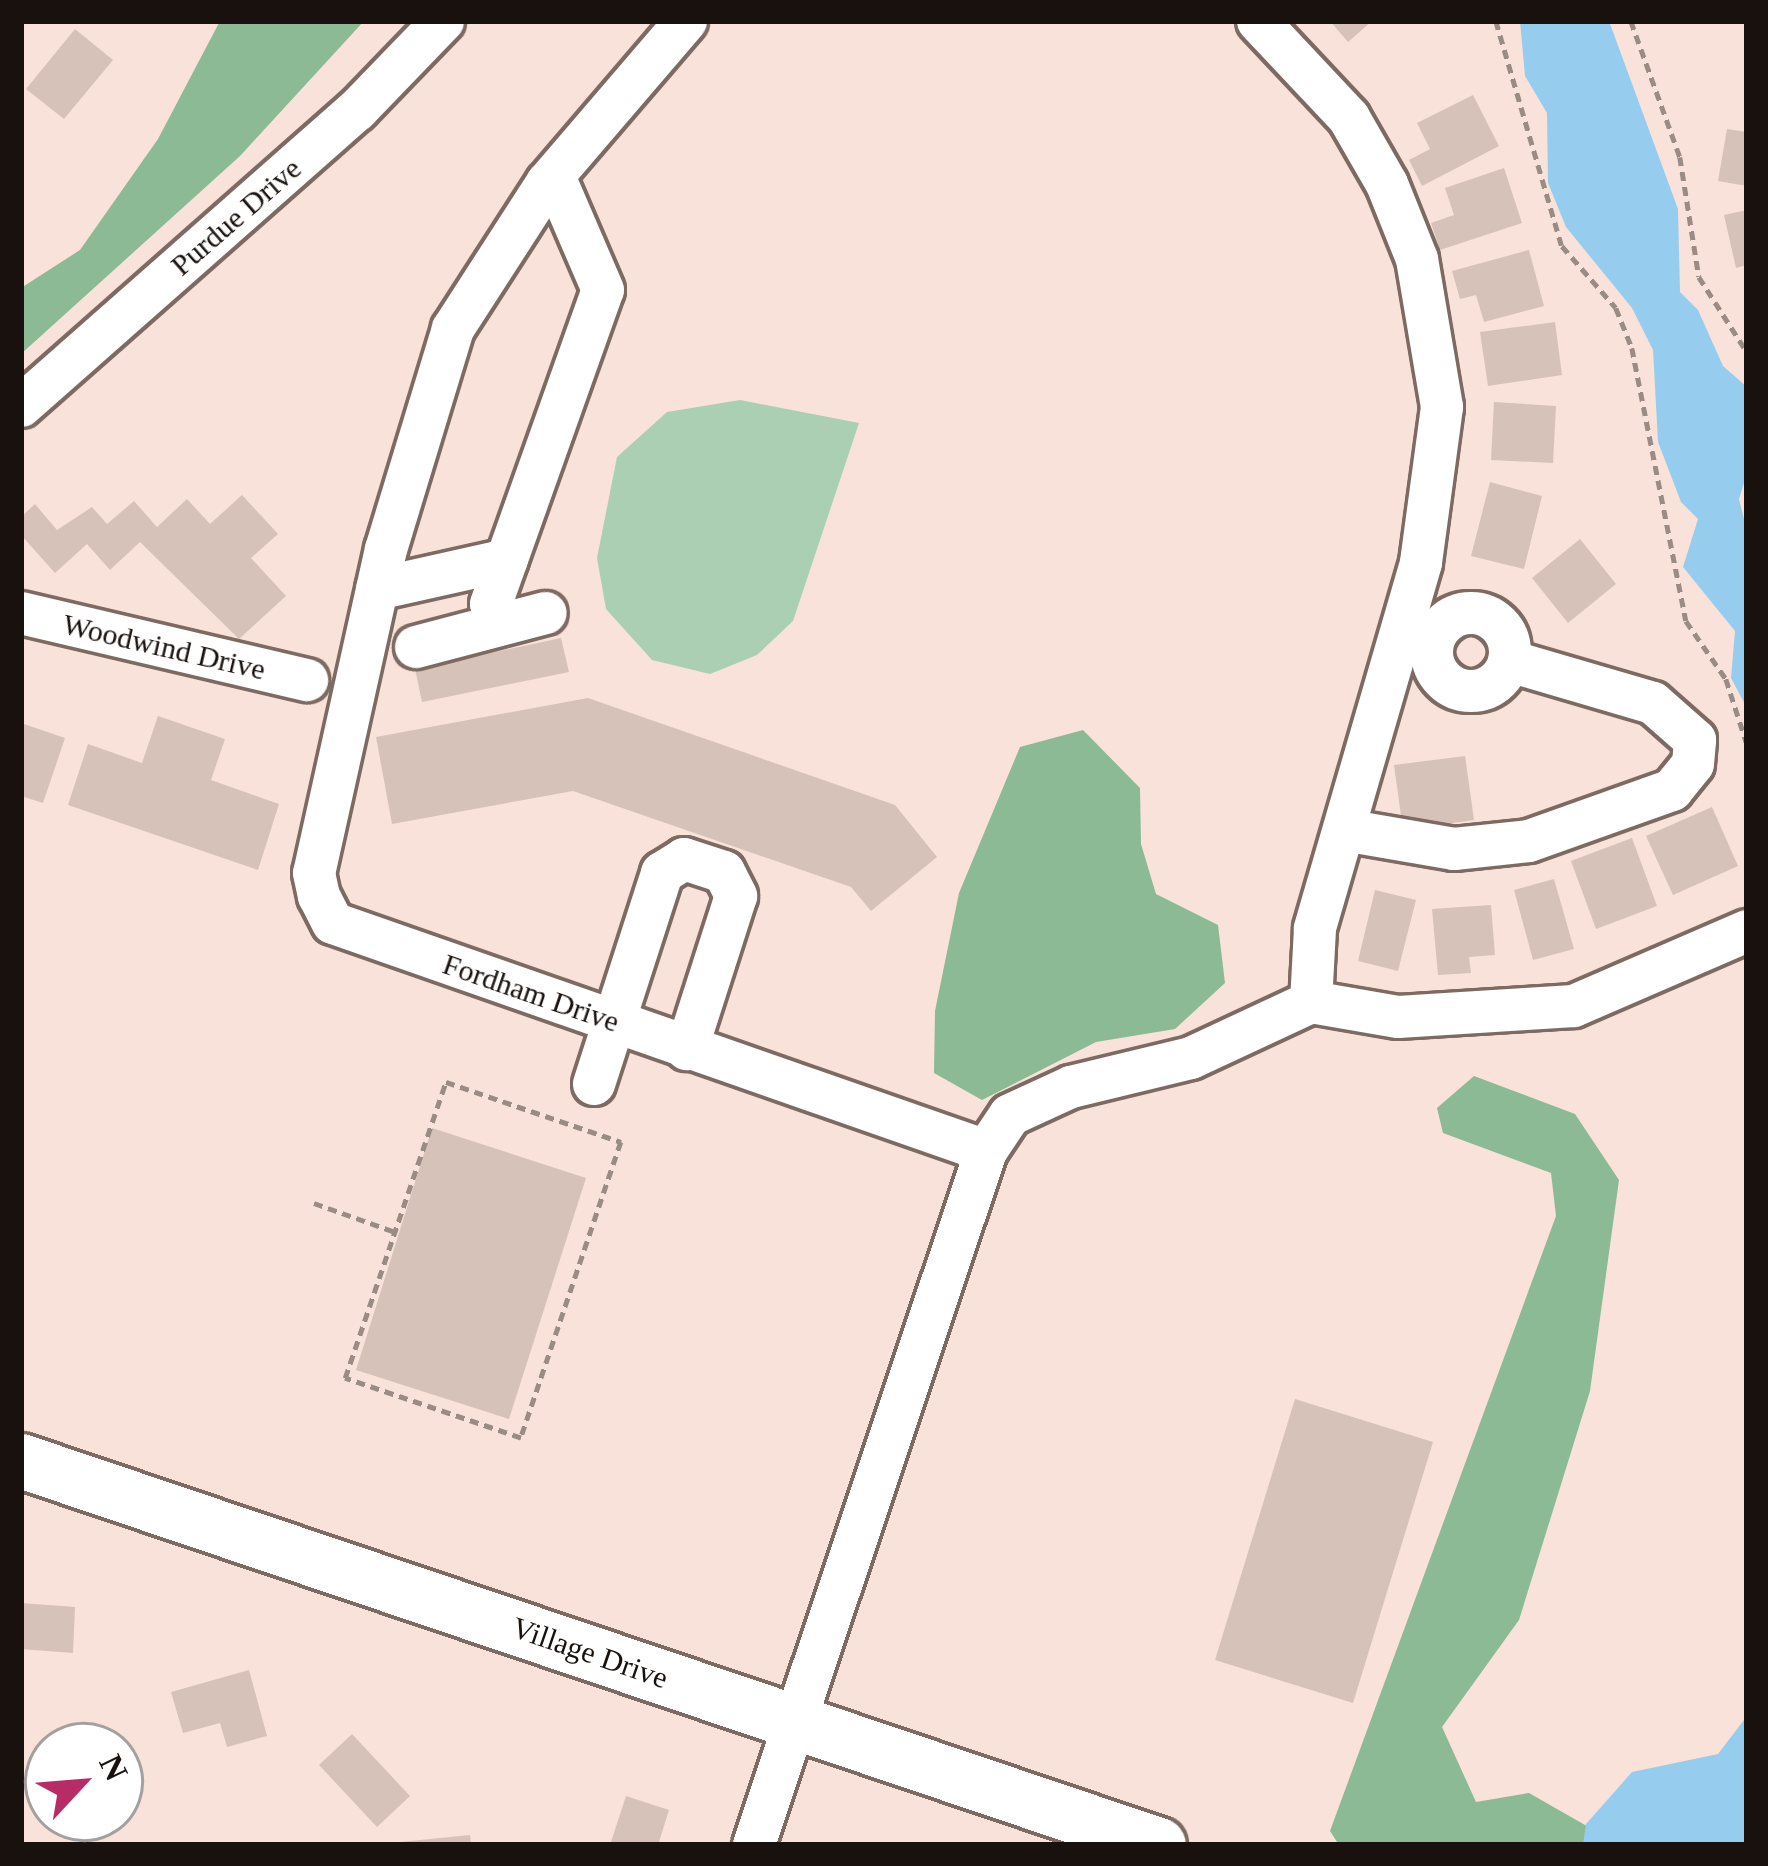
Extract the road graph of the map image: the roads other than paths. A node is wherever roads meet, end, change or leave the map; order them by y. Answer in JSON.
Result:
{"nodes":[{"id":1,"x":443,"y":21,"type":"edge"},
{"id":2,"x":686,"y":21,"type":"edge"},
{"id":3,"x":1258,"y":21,"type":"edge"},
{"id":4,"x":554,"y":176,"type":"junction"},
{"id":5,"x":21,"y":406,"type":"edge"},
{"id":6,"x":507,"y":560,"type":"junction"},
{"id":7,"x":377,"y":589,"type":"junction"},
{"id":8,"x":546,"y":613,"type":"dead end"},
{"id":9,"x":21,"y":614,"type":"edge"},
{"id":10,"x":498,"y":626,"type":"junction"},
{"id":11,"x":1419,"y":635,"type":"junction"},
{"id":12,"x":416,"y":646,"type":"dead end"},
{"id":13,"x":307,"y":680,"type":"dead end"},
{"id":14,"x":1344,"y":830,"type":"junction"},
{"id":15,"x":1747,"y":931,"type":"edge"},
{"id":16,"x":1311,"y":1002,"type":"junction"},
{"id":17,"x":614,"y":1022,"type":"junction"},
{"id":18,"x":687,"y":1049,"type":"junction"},
{"id":19,"x":594,"y":1084,"type":"dead end"},
{"id":20,"x":986,"y":1151,"type":"junction"},
{"id":21,"x":21,"y":1461,"type":"edge"},
{"id":22,"x":795,"y":1722,"type":"junction"},
{"id":23,"x":754,"y":1845,"type":"edge"},
{"id":24,"x":1160,"y":1845,"type":"edge"}],
"edges":[{"from":1,"to":5,"type":"street","name":"Purdue Drive"},
{"from":2,"to":4,"type":"street","name":"Fordham Drive"},
{"from":3,"to":11,"type":"street"},
{"from":4,"to":6,"type":"street"},
{"from":4,"to":7,"type":"street","name":"Fordham Drive"},
{"from":6,"to":7,"type":"street"},
{"from":6,"to":10,"type":"street"},
{"from":7,"to":17,"type":"street","name":"Fordham Drive"},
{"from":8,"to":10,"type":"street"},
{"from":9,"to":13,"type":"street","name":"Woodwind Drive"},
{"from":10,"to":12,"type":"street"},
{"from":11,"to":14,"type":"street"},
{"from":11,"to":14,"type":"street"},
{"from":14,"to":16,"type":"street"},
{"from":15,"to":16,"type":"street"},
{"from":16,"to":20,"type":"street"},
{"from":17,"to":18,"type":"street","name":"Fordham Drive"},
{"from":17,"to":18,"type":"street"},
{"from":17,"to":19,"type":"street"},
{"from":18,"to":20,"type":"street","name":"Fordham Drive"},
{"from":20,"to":22,"type":"street"},
{"from":21,"to":22,"type":"main road","name":"Village Drive"},
{"from":22,"to":23,"type":"street"},
{"from":22,"to":24,"type":"main road","name":"Village Drive"}]}
